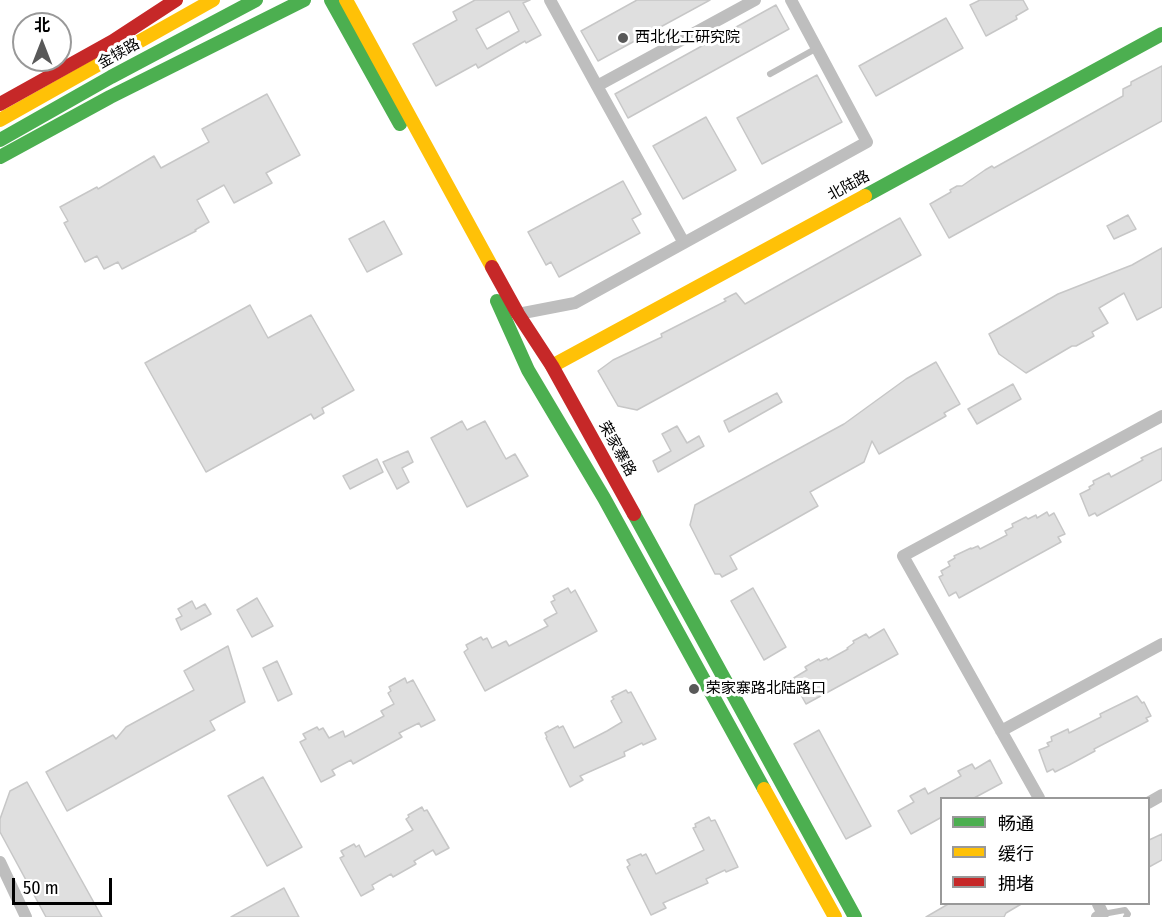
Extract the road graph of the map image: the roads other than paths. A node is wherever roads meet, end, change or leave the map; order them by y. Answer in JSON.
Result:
{"nodes":[{"id":1,"x":176,"y":0,"type":"edge"},
{"id":2,"x":213,"y":0,"type":"edge"},
{"id":3,"x":256,"y":0,"type":"edge"},
{"id":4,"x":304,"y":0,"type":"edge"},
{"id":5,"x":331,"y":0,"type":"edge"},
{"id":6,"x":346,"y":0,"type":"edge"},
{"id":7,"x":550,"y":0,"type":"edge"},
{"id":8,"x":755,"y":0,"type":"edge"},
{"id":9,"x":791,"y":0,"type":"edge"},
{"id":10,"x":1162,"y":34,"type":"edge"},
{"id":11,"x":817,"y":48,"type":"junction"},
{"id":12,"x":770,"y":74,"type":"dead end"},
{"id":13,"x":597,"y":86,"type":"junction"},
{"id":14,"x":0,"y":104,"type":"edge"},
{"id":15,"x":0,"y":120,"type":"edge"},
{"id":16,"x":0,"y":140,"type":"edge"},
{"id":17,"x":0,"y":157,"type":"edge"},
{"id":18,"x":684,"y":243,"type":"junction"},
{"id":19,"x":518,"y":314,"type":"junction"},
{"id":20,"x":552,"y":366,"type":"junction"},
{"id":21,"x":1162,"y":416,"type":"edge"},
{"id":22,"x":1162,"y":644,"type":"edge"},
{"id":23,"x":1001,"y":731,"type":"junction"},
{"id":24,"x":1038,"y":797,"type":"edge"},
{"id":25,"x":0,"y":862,"type":"edge"},
{"id":26,"x":1099,"y":911,"type":"edge"},
{"id":27,"x":26,"y":917,"type":"edge"},
{"id":28,"x":836,"y":917,"type":"edge"},
{"id":29,"x":855,"y":917,"type":"edge"},
{"id":30,"x":1126,"y":917,"type":"edge"}],
"edges":[{"from":1,"to":14,"type":"street"},
{"from":2,"to":15,"type":"street","name":"金犊路"},
{"from":3,"to":16,"type":"street","name":"金犊路"},
{"from":4,"to":17,"type":"street"},
{"from":5,"to":28,"type":"street"},
{"from":6,"to":19,"type":"street","name":"荣家寨路"},
{"from":7,"to":13,"type":"street"},
{"from":8,"to":13,"type":"street"},
{"from":9,"to":11,"type":"street"},
{"from":10,"to":20,"type":"street","name":"北陆路"},
{"from":11,"to":12,"type":"lane"},
{"from":11,"to":18,"type":"street"},
{"from":13,"to":18,"type":"street"},
{"from":18,"to":19,"type":"street"},
{"from":19,"to":20,"type":"street","name":"荣家寨路"},
{"from":20,"to":29,"type":"street","name":"荣家寨路"},
{"from":21,"to":23,"type":"street"},
{"from":22,"to":23,"type":"street"},
{"from":23,"to":24,"type":"street"},
{"from":25,"to":27,"type":"street"},
{"from":26,"to":30,"type":"lane"}]}
